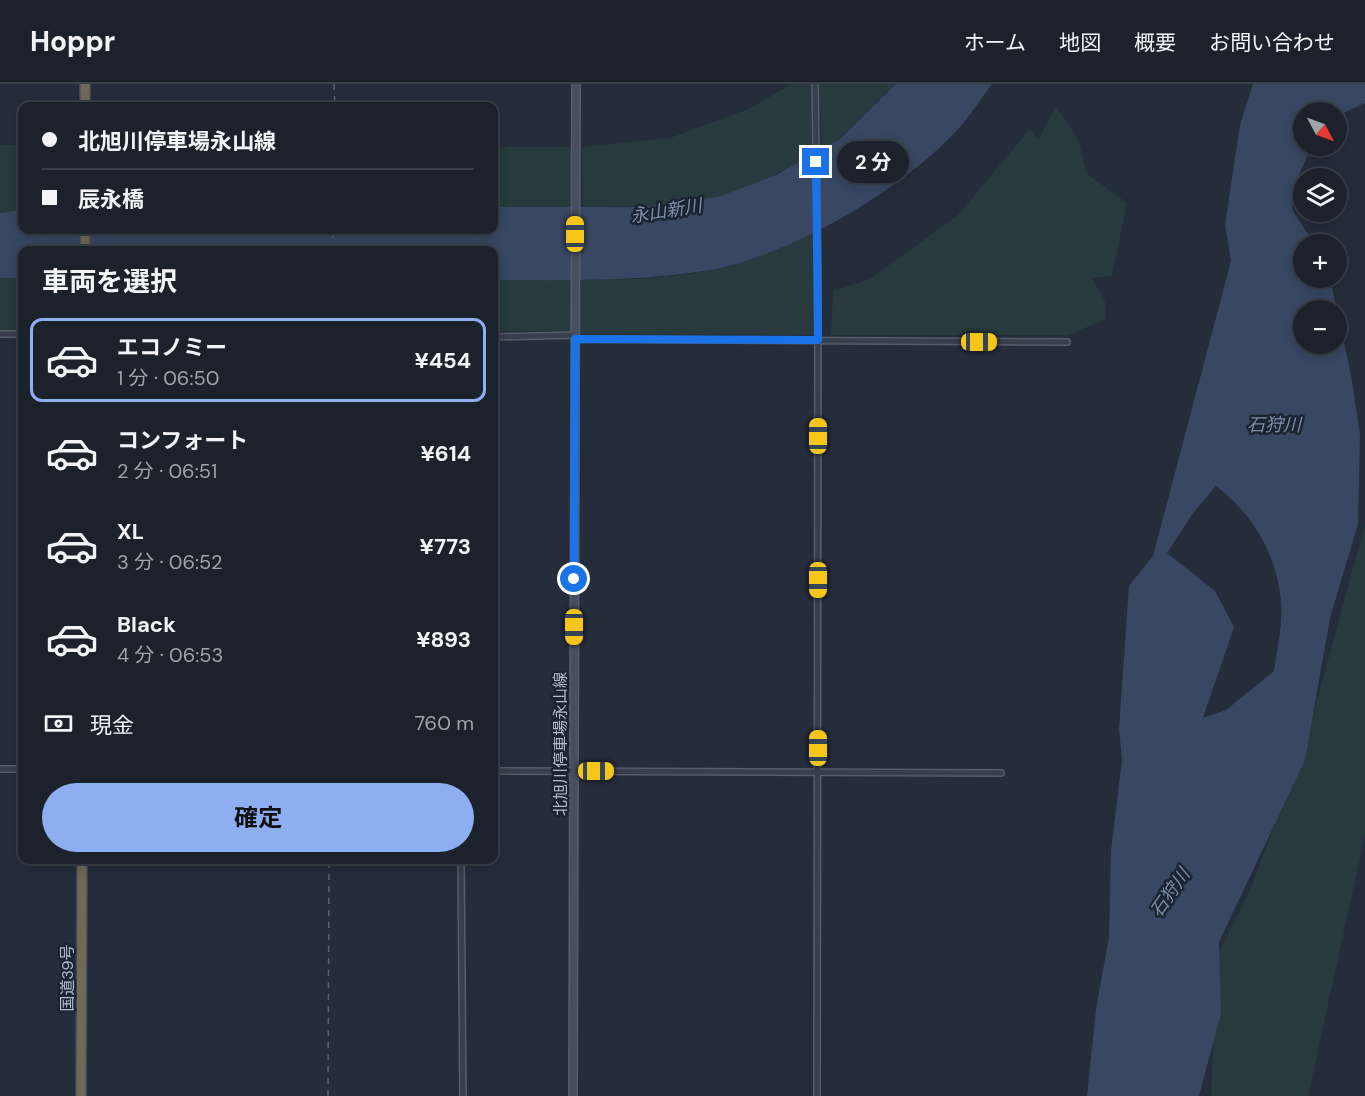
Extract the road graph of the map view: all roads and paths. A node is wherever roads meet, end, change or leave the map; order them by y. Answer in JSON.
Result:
{"nodes":[{"id":1,"x":85,"y":84,"type":"edge"},
{"id":2,"x":576,"y":84,"type":"edge"},
{"id":3,"x":815,"y":84,"type":"edge"},
{"id":4,"x":85,"y":102,"type":"edge"},
{"id":5,"x":0,"y":334,"type":"edge"},
{"id":6,"x":18,"y":334,"type":"edge"},
{"id":7,"x":498,"y":337,"type":"edge"},
{"id":8,"x":575,"y":337,"type":"junction"},
{"id":9,"x":818,"y":340,"type":"junction"},
{"id":10,"x":1067,"y":342,"type":"dead end"},
{"id":11,"x":0,"y":769,"type":"edge"},
{"id":12,"x":18,"y":769,"type":"edge"},
{"id":13,"x":498,"y":771,"type":"edge"},
{"id":14,"x":574,"y":771,"type":"junction"},
{"id":15,"x":818,"y":772,"type":"junction"},
{"id":16,"x":1001,"y":773,"type":"dead end"},
{"id":17,"x":82,"y":864,"type":"edge"},
{"id":18,"x":461,"y":864,"type":"edge"},
{"id":19,"x":81,"y":1096,"type":"edge"},
{"id":20,"x":464,"y":1096,"type":"edge"},
{"id":21,"x":573,"y":1096,"type":"edge"},
{"id":22,"x":817,"y":1096,"type":"edge"}],
"edges":[{"from":1,"to":4,"type":"highway"},
{"from":2,"to":8,"type":"main road","name":"北旭川停車場永山線"},
{"from":3,"to":9,"type":"street"},
{"from":5,"to":6,"type":"street"},
{"from":7,"to":8,"type":"street"},
{"from":8,"to":9,"type":"street"},
{"from":8,"to":14,"type":"main road","name":"北旭川停車場永山線"},
{"from":9,"to":10,"type":"street"},
{"from":9,"to":15,"type":"street"},
{"from":11,"to":12,"type":"street"},
{"from":13,"to":14,"type":"street"},
{"from":14,"to":15,"type":"street"},
{"from":14,"to":21,"type":"main road","name":"北旭川停車場永山線"},
{"from":15,"to":16,"type":"street"},
{"from":15,"to":22,"type":"street"},
{"from":17,"to":19,"type":"highway","name":"国道39号"},
{"from":18,"to":20,"type":"street"}]}
